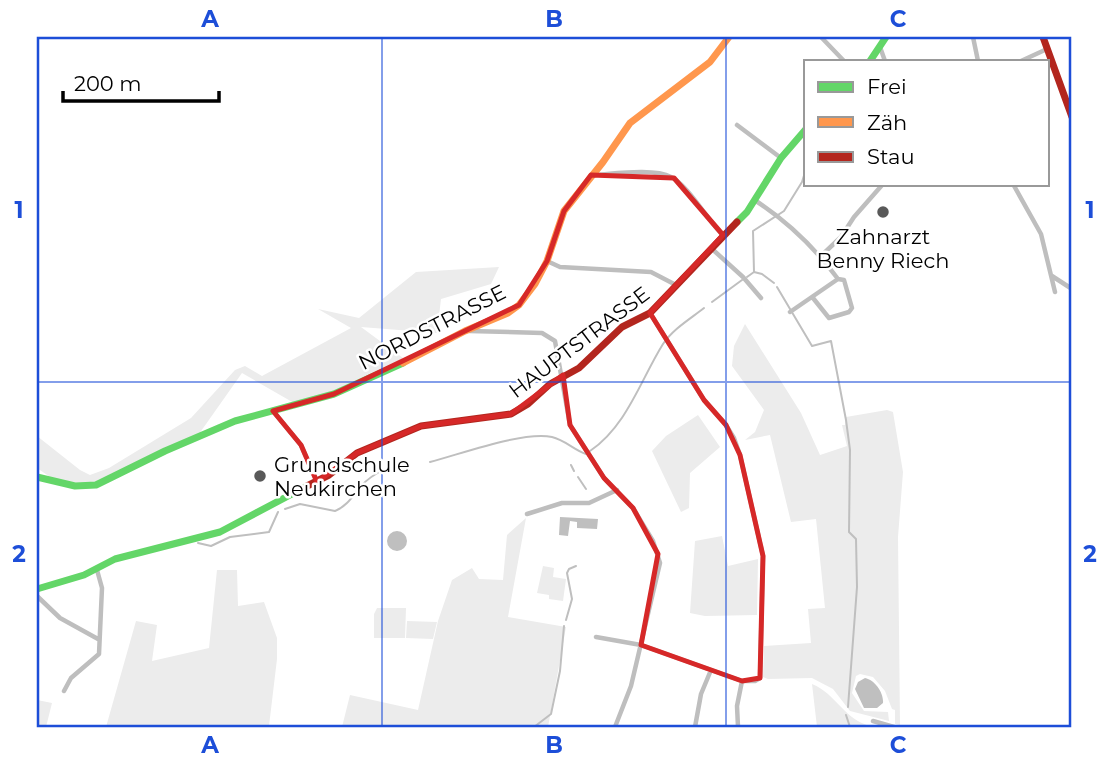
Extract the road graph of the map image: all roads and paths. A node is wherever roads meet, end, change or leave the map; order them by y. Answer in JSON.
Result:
{"nodes":[{"id":1,"x":729,"y":37,"type":"edge"},
{"id":2,"x":821,"y":37,"type":"edge"},
{"id":3,"x":886,"y":37,"type":"edge"},
{"id":4,"x":973,"y":37,"type":"edge"},
{"id":5,"x":1044,"y":37,"type":"edge"},
{"id":6,"x":880,"y":47,"type":"junction"},
{"id":7,"x":1047,"y":49,"type":"junction"},
{"id":8,"x":843,"y":60,"type":"edge"},
{"id":9,"x":871,"y":60,"type":"edge"},
{"id":10,"x":885,"y":60,"type":"edge"},
{"id":11,"x":978,"y":60,"type":"edge"},
{"id":12,"x":1023,"y":60,"type":"edge"},
{"id":13,"x":1072,"y":117,"type":"edge"},
{"id":14,"x":737,"y":125,"type":"dead end"},
{"id":15,"x":804,"y":132,"type":"edge"},
{"id":16,"x":781,"y":158,"type":"junction"},
{"id":17,"x":591,"y":175,"type":"junction"},
{"id":18,"x":881,"y":186,"type":"edge"},
{"id":19,"x":1014,"y":186,"type":"edge"},
{"id":20,"x":756,"y":201,"type":"junction"},
{"id":21,"x":723,"y":236,"type":"junction"},
{"id":22,"x":711,"y":248,"type":"junction"},
{"id":23,"x":821,"y":256,"type":"junction"},
{"id":24,"x":547,"y":261,"type":"junction"},
{"id":25,"x":1052,"y":275,"type":"junction"},
{"id":26,"x":838,"y":279,"type":"junction"},
{"id":27,"x":676,"y":285,"type":"junction"},
{"id":28,"x":1072,"y":289,"type":"edge"},
{"id":29,"x":1055,"y":292,"type":"dead end"},
{"id":30,"x":761,"y":298,"type":"dead end"},
{"id":31,"x":813,"y":298,"type":"junction"},
{"id":32,"x":792,"y":311,"type":"dead end"},
{"id":33,"x":650,"y":313,"type":"junction"},
{"id":34,"x":465,"y":331,"type":"junction"},
{"id":35,"x":561,"y":379,"type":"junction"},
{"id":36,"x":273,"y":411,"type":"junction"},
{"id":37,"x":37,"y":477,"type":"edge"},
{"id":38,"x":317,"y":482,"type":"junction"},
{"id":39,"x":617,"y":490,"type":"junction"},
{"id":40,"x":527,"y":514,"type":"dead end"},
{"id":41,"x":97,"y":570,"type":"junction"},
{"id":42,"x":37,"y":589,"type":"edge"},
{"id":43,"x":37,"y":596,"type":"edge"},
{"id":44,"x":596,"y":637,"type":"dead end"},
{"id":45,"x":99,"y":639,"type":"junction"},
{"id":46,"x":641,"y":645,"type":"junction"},
{"id":47,"x":711,"y":670,"type":"junction"},
{"id":48,"x":742,"y":681,"type":"junction"},
{"id":49,"x":64,"y":691,"type":"dead end"},
{"id":50,"x":873,"y":722,"type":"dead end"},
{"id":51,"x":615,"y":727,"type":"edge"},
{"id":52,"x":695,"y":727,"type":"edge"},
{"id":53,"x":738,"y":727,"type":"edge"},
{"id":54,"x":894,"y":727,"type":"edge"}],
"edges":[{"from":1,"to":17,"type":"street","name":"NORDSTRASSE"},
{"from":2,"to":8,"type":"street"},
{"from":3,"to":6,"type":"street"},
{"from":4,"to":11,"type":"street"},
{"from":5,"to":7,"type":"street"},
{"from":6,"to":9,"type":"street"},
{"from":6,"to":10,"type":"street"},
{"from":7,"to":12,"type":"street"},
{"from":7,"to":13,"type":"street"},
{"from":14,"to":16,"type":"street"},
{"from":15,"to":16,"type":"street","name":"HAUPTSTRASSE"},
{"from":16,"to":20,"type":"street","name":"HAUPTSTRASSE"},
{"from":17,"to":21,"type":"street"},
{"from":17,"to":24,"type":"street","name":"NORDSTRASSE"},
{"from":18,"to":23,"type":"street"},
{"from":19,"to":25,"type":"street"},
{"from":20,"to":21,"type":"street","name":"HAUPTSTRASSE"},
{"from":20,"to":23,"type":"street"},
{"from":21,"to":22,"type":"street","name":"HAUPTSTRASSE"},
{"from":22,"to":27,"type":"street","name":"HAUPTSTRASSE"},
{"from":22,"to":30,"type":"street"},
{"from":23,"to":26,"type":"street"},
{"from":24,"to":27,"type":"street"},
{"from":24,"to":34,"type":"street","name":"NORDSTRASSE"},
{"from":25,"to":28,"type":"street"},
{"from":25,"to":29,"type":"street"},
{"from":26,"to":31,"type":"street"},
{"from":26,"to":31,"type":"street"},
{"from":27,"to":33,"type":"street","name":"HAUPTSTRASSE"},
{"from":31,"to":32,"type":"street"},
{"from":33,"to":35,"type":"street","name":"HAUPTSTRASSE"},
{"from":33,"to":48,"type":"street"},
{"from":34,"to":35,"type":"street"},
{"from":34,"to":36,"type":"street","name":"NORDSTRASSE"},
{"from":35,"to":38,"type":"street","name":"HAUPTSTRASSE"},
{"from":35,"to":39,"type":"street"},
{"from":36,"to":37,"type":"street","name":"NORDSTRASSE"},
{"from":36,"to":38,"type":"street"},
{"from":38,"to":41,"type":"street","name":"HAUPTSTRASSE"},
{"from":39,"to":40,"type":"street"},
{"from":39,"to":46,"type":"street"},
{"from":41,"to":42,"type":"street","name":"HAUPTSTRASSE"},
{"from":41,"to":45,"type":"street"},
{"from":43,"to":45,"type":"street"},
{"from":44,"to":46,"type":"street"},
{"from":45,"to":49,"type":"street"},
{"from":46,"to":47,"type":"street"},
{"from":46,"to":51,"type":"street"},
{"from":47,"to":48,"type":"street"},
{"from":47,"to":52,"type":"street"},
{"from":48,"to":53,"type":"street"},
{"from":50,"to":54,"type":"street"}]}
